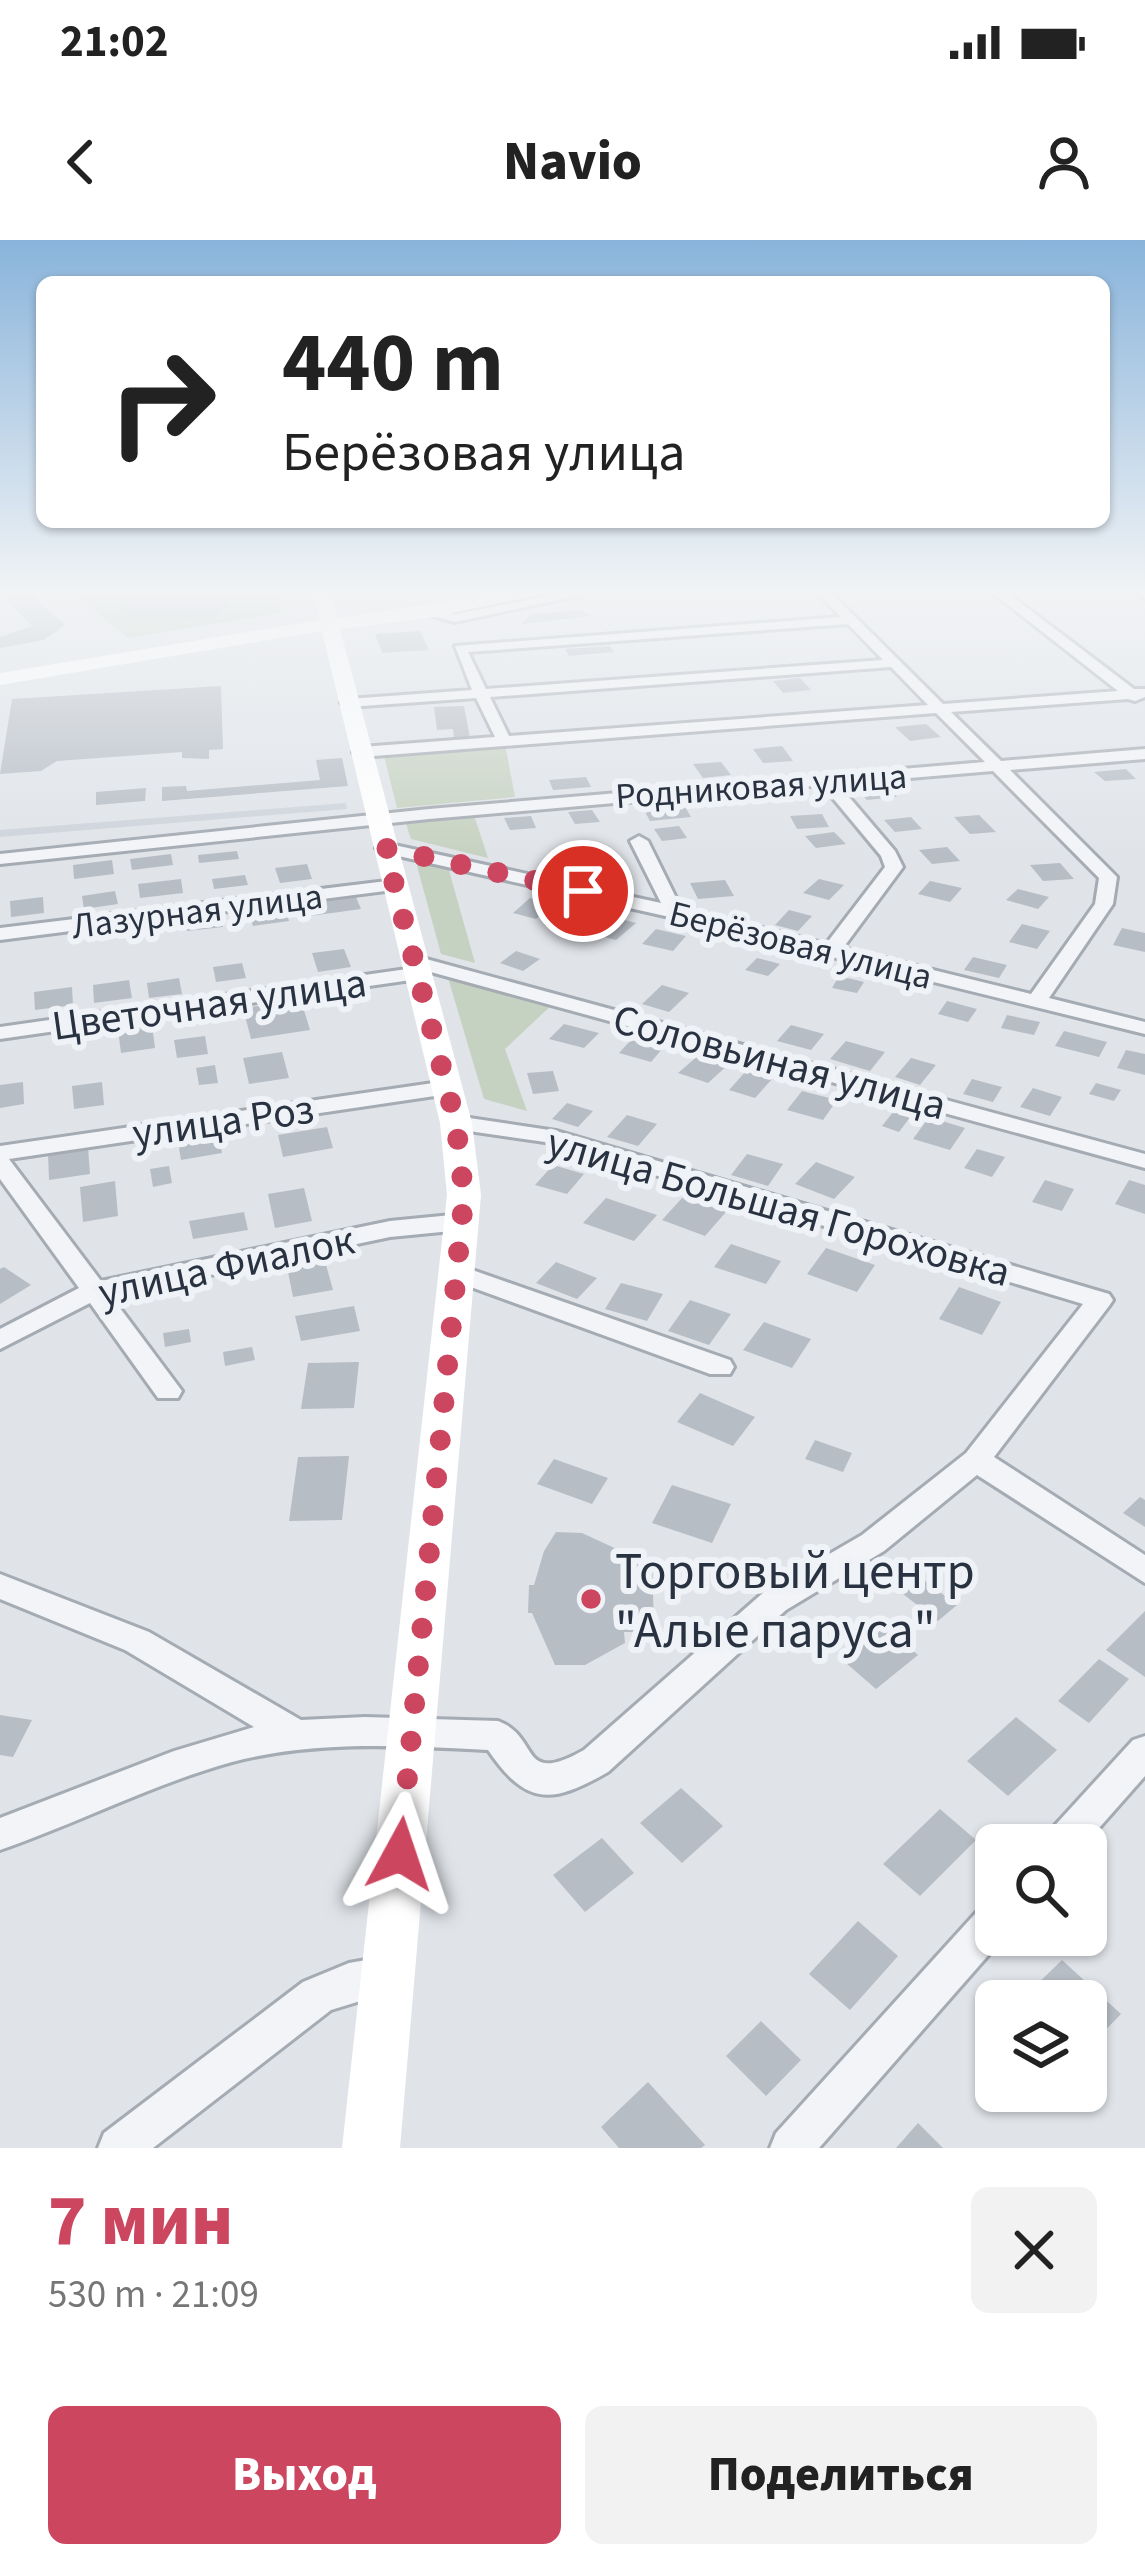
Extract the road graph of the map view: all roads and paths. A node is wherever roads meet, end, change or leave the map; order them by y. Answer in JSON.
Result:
{"nodes":[{"id":1,"x":341,"y":678,"type":"edge"},
{"id":2,"x":474,"y":678,"type":"edge"},
{"id":3,"x":694,"y":678,"type":"edge"},
{"id":4,"x":910,"y":678,"type":"edge"},
{"id":5,"x":1113,"y":678,"type":"edge"},
{"id":6,"x":482,"y":694,"type":"junction"},
{"id":7,"x":1140,"y":698,"type":"edge"},
{"id":8,"x":347,"y":703,"type":"junction"},
{"id":9,"x":942,"y":709,"type":"junction"},
{"id":10,"x":505,"y":743,"type":"junction"},
{"id":11,"x":361,"y":752,"type":"junction"},
{"id":12,"x":1145,"y":754,"type":"edge"},
{"id":13,"x":999,"y":766,"type":"junction"},
{"id":14,"x":826,"y":780,"type":"junction"},
{"id":15,"x":639,"y":841,"type":"dead end"},
{"id":16,"x":386,"y":850,"type":"junction"},
{"id":17,"x":0,"y":859,"type":"edge"},
{"id":18,"x":674,"y":912,"type":"junction"},
{"id":19,"x":0,"y":934,"type":"edge"},
{"id":20,"x":830,"y":952,"type":"junction"},
{"id":21,"x":416,"y":968,"type":"junction"},
{"id":22,"x":1036,"y":1002,"type":"junction"},
{"id":23,"x":1145,"y":1028,"type":"edge"},
{"id":24,"x":0,"y":1034,"type":"edge"},
{"id":25,"x":452,"y":1106,"type":"junction"},
{"id":26,"x":0,"y":1153,"type":"edge"},
{"id":27,"x":1145,"y":1160,"type":"edge"},
{"id":28,"x":0,"y":1163,"type":"edge"},
{"id":29,"x":463,"y":1222,"type":"junction"},
{"id":30,"x":458,"y":1274,"type":"junction"},
{"id":31,"x":93,"y":1291,"type":"junction"},
{"id":32,"x":0,"y":1340,"type":"edge"},
{"id":33,"x":720,"y":1367,"type":"dead end"},
{"id":34,"x":168,"y":1391,"type":"dead end"},
{"id":35,"x":976,"y":1460,"type":"junction"},
{"id":36,"x":1145,"y":1571,"type":"edge"},
{"id":37,"x":0,"y":1586,"type":"edge"},
{"id":38,"x":412,"y":1732,"type":"junction"},
{"id":39,"x":298,"y":1736,"type":"junction"},
{"id":40,"x":1145,"y":1750,"type":"edge"},
{"id":41,"x":1080,"y":1824,"type":"edge"},
{"id":42,"x":0,"y":1834,"type":"edge"},
{"id":43,"x":975,"y":1942,"type":"edge"},
{"id":44,"x":389,"y":1976,"type":"junction"},
{"id":45,"x":119,"y":2148,"type":"edge"},
{"id":46,"x":370,"y":2148,"type":"edge"},
{"id":47,"x":791,"y":2148,"type":"edge"}],
"edges":[{"from":1,"to":8,"type":"main road"},
{"from":2,"to":6,"type":"street"},
{"from":3,"to":6,"type":"street"},
{"from":4,"to":9,"type":"street"},
{"from":5,"to":7,"type":"street"},
{"from":6,"to":8,"type":"street"},
{"from":6,"to":10,"type":"street"},
{"from":7,"to":9,"type":"street"},
{"from":8,"to":11,"type":"main road"},
{"from":9,"to":10,"type":"street"},
{"from":9,"to":13,"type":"street"},
{"from":10,"to":11,"type":"street"},
{"from":11,"to":16,"type":"main road"},
{"from":12,"to":13,"type":"street","name":"Родниковая улица"},
{"from":13,"to":14,"type":"street","name":"Родниковая улица"},
{"from":13,"to":22,"type":"street"},
{"from":14,"to":16,"type":"street","name":"Родниковая улица"},
{"from":14,"to":20,"type":"street"},
{"from":15,"to":18,"type":"street"},
{"from":16,"to":17,"type":"street"},
{"from":16,"to":18,"type":"street","name":"Берёзовая улица"},
{"from":16,"to":19,"type":"street","name":"Лазурная улица"},
{"from":16,"to":21,"type":"main road"},
{"from":18,"to":20,"type":"street","name":"Берёзовая улица"},
{"from":20,"to":22,"type":"street","name":"Берёзовая улица"},
{"from":21,"to":24,"type":"street","name":"Цветочная улица"},
{"from":21,"to":25,"type":"main road"},
{"from":21,"to":27,"type":"street","name":"Соловьиная улица"},
{"from":22,"to":23,"type":"street","name":"Берёзовая улица"},
{"from":25,"to":26,"type":"street","name":"улица Роз"},
{"from":25,"to":29,"type":"main road"},
{"from":25,"to":35,"type":"street","name":"улица Большая Гороховка"},
{"from":28,"to":31,"type":"street"},
{"from":29,"to":30,"type":"main road"},
{"from":29,"to":31,"type":"street","name":"улица Фиалок"},
{"from":30,"to":33,"type":"street"},
{"from":30,"to":38,"type":"main road"},
{"from":31,"to":32,"type":"street","name":"улица Фиалок"},
{"from":31,"to":34,"type":"street"},
{"from":35,"to":36,"type":"street"},
{"from":35,"to":38,"type":"street"},
{"from":37,"to":39,"type":"street"},
{"from":38,"to":39,"type":"street"},
{"from":38,"to":44,"type":"main road"},
{"from":39,"to":42,"type":"street"},
{"from":40,"to":41,"type":"street"},
{"from":43,"to":47,"type":"street"},
{"from":44,"to":45,"type":"street"},
{"from":44,"to":46,"type":"main road"}]}
